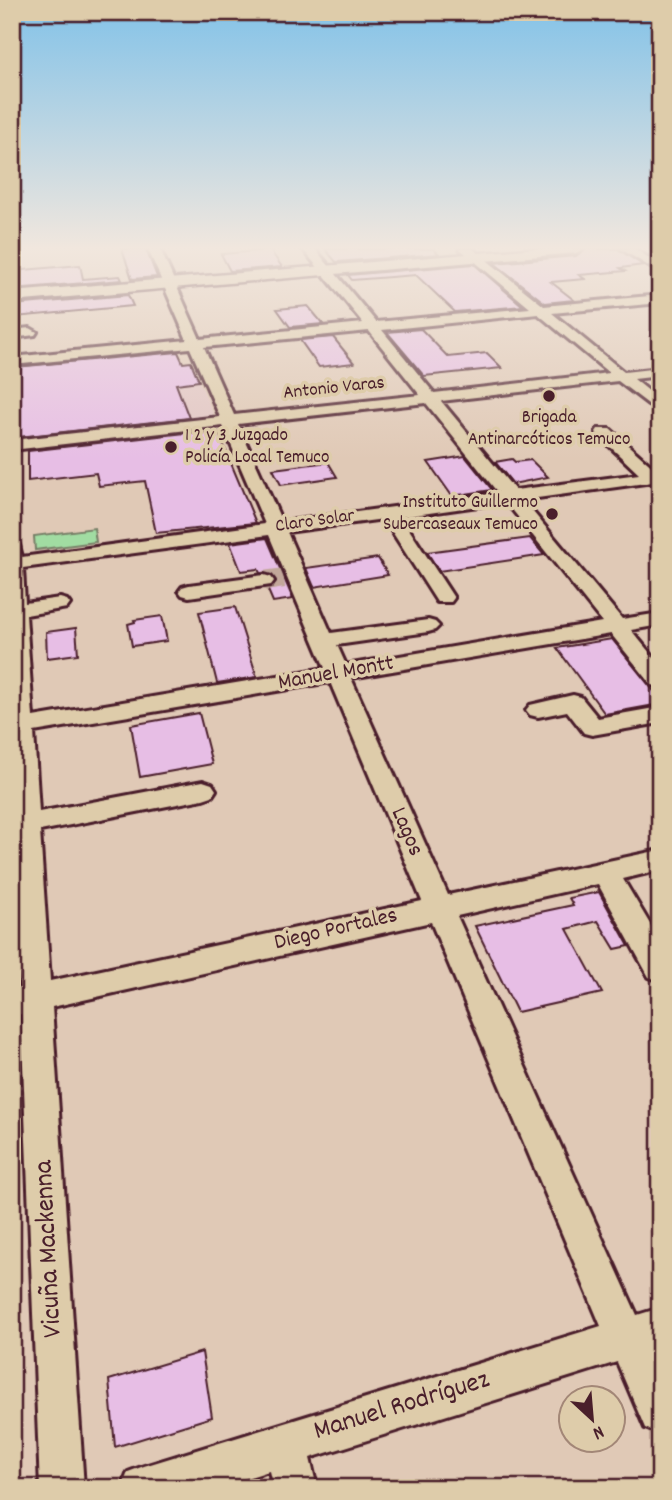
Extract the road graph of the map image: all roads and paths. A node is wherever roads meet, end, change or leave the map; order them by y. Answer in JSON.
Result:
{"nodes":[{"id":1,"x":184,"y":319,"type":"edge"},
{"id":2,"x":366,"y":319,"type":"edge"},
{"id":3,"x":446,"y":319,"type":"edge"},
{"id":4,"x":551,"y":319,"type":"edge"},
{"id":5,"x":372,"y":326,"type":"junction"},
{"id":6,"x":30,"y":332,"type":"dead end"},
{"id":7,"x":12,"y":334,"type":"edge"},
{"id":8,"x":195,"y":344,"type":"junction"},
{"id":9,"x":12,"y":361,"type":"edge"},
{"id":10,"x":660,"y":372,"type":"edge"},
{"id":11,"x":621,"y":376,"type":"junction"},
{"id":12,"x":430,"y":398,"type":"junction"},
{"id":13,"x":660,"y":408,"type":"edge"},
{"id":14,"x":229,"y":420,"type":"junction"},
{"id":15,"x":604,"y":432,"type":"dead end"},
{"id":16,"x":12,"y":445,"type":"edge"},
{"id":17,"x":656,"y":476,"type":"edge"},
{"id":18,"x":510,"y":496,"type":"junction"},
{"id":19,"x":389,"y":512,"type":"junction"},
{"id":20,"x":276,"y":528,"type":"junction"},
{"id":21,"x":12,"y":549,"type":"edge"},
{"id":22,"x":13,"y":564,"type":"edge"},
{"id":23,"x":264,"y":581,"type":"tunnel mouth"},
{"id":24,"x":189,"y":591,"type":"dead end"},
{"id":25,"x":444,"y":598,"type":"dead end"},
{"id":26,"x":60,"y":604,"type":"dead end"},
{"id":27,"x":16,"y":610,"type":"junction"},
{"id":28,"x":660,"y":619,"type":"edge"},
{"id":29,"x":428,"y":626,"type":"dead end"},
{"id":30,"x":617,"y":626,"type":"junction"},
{"id":31,"x":325,"y":640,"type":"junction"},
{"id":32,"x":340,"y":673,"type":"junction"},
{"id":33,"x":660,"y":680,"type":"edge"},
{"id":34,"x":538,"y":710,"type":"dead end"},
{"id":35,"x":660,"y":715,"type":"edge"},
{"id":36,"x":18,"y":727,"type":"edge"},
{"id":37,"x":203,"y":790,"type":"dead end"},
{"id":38,"x":28,"y":824,"type":"junction"},
{"id":39,"x":660,"y":860,"type":"edge"},
{"id":40,"x":605,"y":872,"type":"junction"},
{"id":41,"x":438,"y":908,"type":"junction"},
{"id":42,"x":660,"y":968,"type":"edge"},
{"id":43,"x":24,"y":1001,"type":"edge"},
{"id":44,"x":643,"y":1333,"type":"edge"},
{"id":45,"x":660,"y":1413,"type":"edge"},
{"id":46,"x":285,"y":1443,"type":"junction"},
{"id":47,"x":62,"y":1488,"type":"edge"},
{"id":48,"x":144,"y":1488,"type":"edge"},
{"id":49,"x":295,"y":1488,"type":"edge"}],
"edges":[{"from":1,"to":8,"type":"street","name":"Lagos"},
{"from":2,"to":5,"type":"street"},
{"from":3,"to":5,"type":"street"},
{"from":4,"to":11,"type":"street"},
{"from":5,"to":8,"type":"street"},
{"from":5,"to":12,"type":"street"},
{"from":6,"to":7,"type":"street"},
{"from":8,"to":9,"type":"street"},
{"from":8,"to":14,"type":"street","name":"Lagos"},
{"from":10,"to":11,"type":"street","name":"Antonio Varas"},
{"from":11,"to":12,"type":"street","name":"Antonio Varas"},
{"from":11,"to":13,"type":"street"},
{"from":12,"to":14,"type":"street","name":"Antonio Varas"},
{"from":12,"to":18,"type":"street"},
{"from":14,"to":16,"type":"street","name":"Antonio Varas"},
{"from":14,"to":20,"type":"street","name":"Lagos"},
{"from":15,"to":17,"type":"street"},
{"from":17,"to":18,"type":"street","name":"Claro Solar"},
{"from":18,"to":19,"type":"street","name":"Claro Solar"},
{"from":18,"to":30,"type":"street"},
{"from":19,"to":20,"type":"street","name":"Claro Solar"},
{"from":19,"to":25,"type":"street"},
{"from":20,"to":22,"type":"street","name":"Claro Solar"},
{"from":20,"to":31,"type":"street","name":"Lagos"},
{"from":21,"to":22,"type":"street","name":"Vicuña Mackenna"},
{"from":22,"to":27,"type":"street","name":"Vicuña Mackenna"},
{"from":23,"to":24,"type":"street"},
{"from":26,"to":27,"type":"street"},
{"from":27,"to":36,"type":"street","name":"Vicuña Mackenna"},
{"from":28,"to":30,"type":"street","name":"Manuel Montt"},
{"from":29,"to":31,"type":"street"},
{"from":30,"to":32,"type":"street","name":"Manuel Montt"},
{"from":30,"to":33,"type":"street"},
{"from":31,"to":32,"type":"street","name":"Lagos"},
{"from":32,"to":36,"type":"street","name":"Manuel Montt"},
{"from":32,"to":41,"type":"street","name":"Lagos"},
{"from":34,"to":35,"type":"street"},
{"from":36,"to":38,"type":"street","name":"Vicuña Mackenna"},
{"from":37,"to":38,"type":"street"},
{"from":38,"to":43,"type":"street","name":"Vicuña Mackenna"},
{"from":39,"to":40,"type":"street","name":"Diego Portales"},
{"from":40,"to":41,"type":"street","name":"Diego Portales"},
{"from":40,"to":42,"type":"street"},
{"from":41,"to":43,"type":"street","name":"Diego Portales"},
{"from":41,"to":44,"type":"street","name":"Lagos"},
{"from":43,"to":47,"type":"street","name":"Vicuña Mackenna"},
{"from":44,"to":45,"type":"street","name":"Lagos"},
{"from":44,"to":46,"type":"street","name":"Manuel Rodríguez"},
{"from":46,"to":48,"type":"street","name":"Manuel Rodríguez"},
{"from":46,"to":49,"type":"street"}]}
